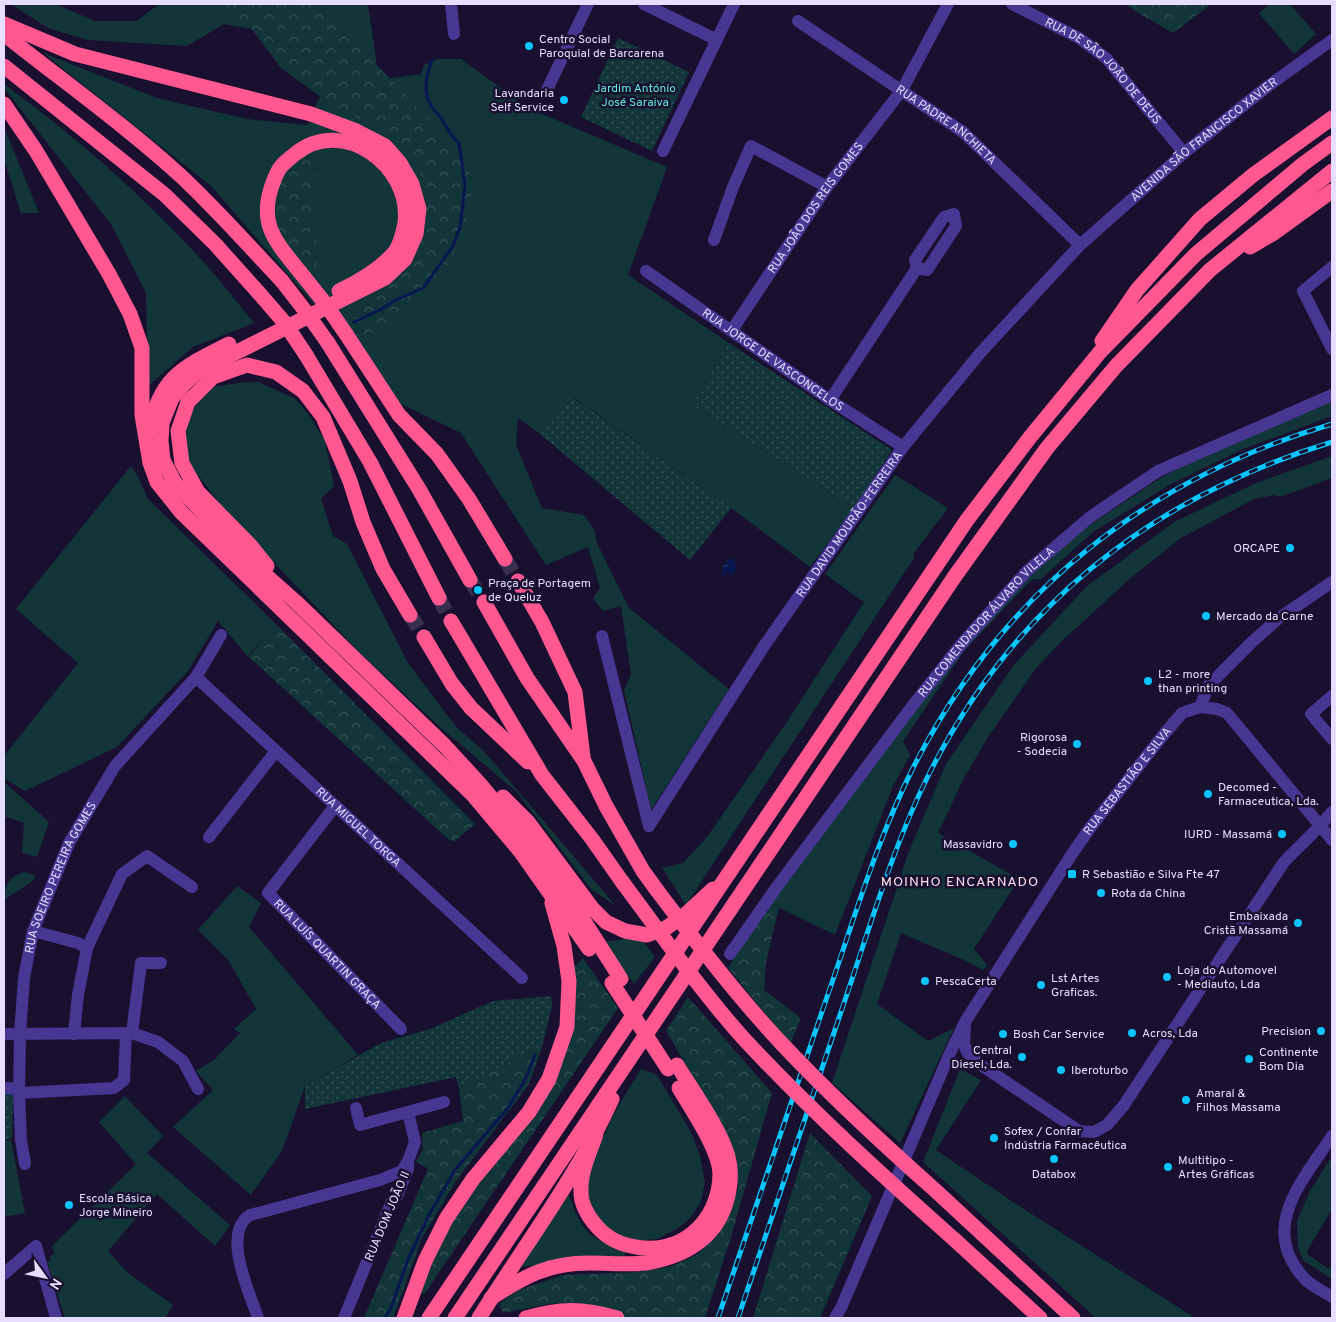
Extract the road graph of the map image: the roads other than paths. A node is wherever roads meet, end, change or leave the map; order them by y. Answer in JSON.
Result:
{"nodes":[{"id":1,"x":451,"y":4,"type":"edge"},
{"id":2,"x":588,"y":4,"type":"edge"},
{"id":3,"x":644,"y":4,"type":"edge"},
{"id":4,"x":734,"y":4,"type":"edge"},
{"id":5,"x":948,"y":4,"type":"edge"},
{"id":6,"x":1012,"y":4,"type":"edge"},
{"id":7,"x":798,"y":21,"type":"dead end"},
{"id":8,"x":4,"y":24,"type":"edge"},
{"id":9,"x":4,"y":34,"type":"edge"},
{"id":10,"x":454,"y":34,"type":"dead end"},
{"id":11,"x":717,"y":40,"type":"junction"},
{"id":12,"x":1332,"y":40,"type":"edge"},
{"id":13,"x":4,"y":66,"type":"edge"},
{"id":14,"x":902,"y":90,"type":"junction"},
{"id":15,"x":546,"y":92,"type":"dead end"},
{"id":16,"x":4,"y":104,"type":"edge"},
{"id":17,"x":1332,"y":118,"type":"edge"},
{"id":18,"x":1332,"y":143,"type":"edge"},
{"id":19,"x":663,"y":151,"type":"dead end"},
{"id":20,"x":1184,"y":153,"type":"junction"},
{"id":21,"x":1332,"y":170,"type":"edge"},
{"id":22,"x":827,"y":187,"type":"junction"},
{"id":23,"x":1332,"y":191,"type":"edge"},
{"id":24,"x":714,"y":240,"type":"dead end"},
{"id":25,"x":1080,"y":245,"type":"junction"},
{"id":26,"x":1332,"y":267,"type":"edge"},
{"id":27,"x":917,"y":268,"type":"dead end"},
{"id":28,"x":646,"y":270,"type":"dead end"},
{"id":29,"x":1210,"y":270,"type":"junction"},
{"id":30,"x":732,"y":330,"type":"junction"},
{"id":31,"x":1332,"y":349,"type":"edge"},
{"id":32,"x":1065,"y":394,"type":"junction"},
{"id":33,"x":1332,"y":395,"type":"edge"},
{"id":34,"x":830,"y":400,"type":"junction"},
{"id":35,"x":146,"y":440,"type":"junction"},
{"id":36,"x":903,"y":447,"type":"junction"},
{"id":37,"x":505,"y":559,"type":"tunnel mouth"},
{"id":38,"x":470,"y":580,"type":"tunnel mouth"},
{"id":39,"x":518,"y":582,"type":"tunnel mouth"},
{"id":40,"x":1332,"y":582,"type":"edge"},
{"id":41,"x":439,"y":598,"type":"tunnel mouth"},
{"id":42,"x":296,"y":602,"type":"junction"},
{"id":43,"x":484,"y":602,"type":"tunnel mouth"},
{"id":44,"x":410,"y":615,"type":"tunnel mouth"},
{"id":45,"x":451,"y":621,"type":"tunnel mouth"},
{"id":46,"x":221,"y":635,"type":"dead end"},
{"id":47,"x":602,"y":636,"type":"dead end"},
{"id":48,"x":424,"y":637,"type":"tunnel mouth"},
{"id":49,"x":196,"y":677,"type":"junction"},
{"id":50,"x":1332,"y":696,"type":"edge"},
{"id":51,"x":1200,"y":707,"type":"junction"},
{"id":52,"x":1332,"y":739,"type":"edge"},
{"id":53,"x":445,"y":746,"type":"junction"},
{"id":54,"x":276,"y":751,"type":"junction"},
{"id":55,"x":584,"y":761,"type":"junction"},
{"id":56,"x":542,"y":775,"type":"junction"},
{"id":57,"x":335,"y":806,"type":"junction"},
{"id":58,"x":1332,"y":812,"type":"edge"},
{"id":59,"x":1321,"y":826,"type":"junction"},
{"id":60,"x":209,"y":837,"type":"dead end"},
{"id":61,"x":1332,"y":840,"type":"edge"},
{"id":62,"x":734,"y":869,"type":"junction"},
{"id":63,"x":192,"y":887,"type":"dead end"},
{"id":64,"x":550,"y":894,"type":"junction"},
{"id":65,"x":33,"y":932,"type":"junction"},
{"id":66,"x":87,"y":948,"type":"junction"},
{"id":67,"x":730,"y":954,"type":"dead end"},
{"id":68,"x":161,"y":963,"type":"dead end"},
{"id":69,"x":522,"y":978,"type":"dead end"},
{"id":70,"x":616,"y":981,"type":"junction"},
{"id":71,"x":965,"y":1022,"type":"junction"},
{"id":72,"x":401,"y":1029,"type":"dead end"},
{"id":73,"x":129,"y":1033,"type":"junction"},
{"id":74,"x":4,"y":1034,"type":"edge"},
{"id":75,"x":20,"y":1034,"type":"junction"},
{"id":76,"x":74,"y":1034,"type":"junction"},
{"id":77,"x":627,"y":1064,"type":"junction"},
{"id":78,"x":673,"y":1067,"type":"junction"},
{"id":79,"x":4,"y":1088,"type":"edge"},
{"id":80,"x":198,"y":1089,"type":"dead end"},
{"id":81,"x":19,"y":1091,"type":"junction"},
{"id":82,"x":444,"y":1102,"type":"dead end"},
{"id":83,"x":356,"y":1108,"type":"dead end"},
{"id":84,"x":408,"y":1112,"type":"junction"},
{"id":85,"x":596,"y":1134,"type":"junction"},
{"id":86,"x":1332,"y":1136,"type":"edge"},
{"id":87,"x":408,"y":1161,"type":"junction"},
{"id":88,"x":25,"y":1164,"type":"dead end"},
{"id":89,"x":380,"y":1180,"type":"junction"},
{"id":90,"x":392,"y":1201,"type":"junction"},
{"id":91,"x":4,"y":1274,"type":"edge"},
{"id":92,"x":1330,"y":1291,"type":"edge"},
{"id":93,"x":491,"y":1298,"type":"junction"},
{"id":94,"x":838,"y":1315,"type":"edge"},
{"id":95,"x":56,"y":1318,"type":"edge"},
{"id":96,"x":258,"y":1318,"type":"edge"},
{"id":97,"x":344,"y":1318,"type":"edge"},
{"id":98,"x":404,"y":1318,"type":"edge"},
{"id":99,"x":429,"y":1318,"type":"edge"},
{"id":100,"x":455,"y":1318,"type":"edge"},
{"id":101,"x":479,"y":1318,"type":"edge"},
{"id":102,"x":526,"y":1318,"type":"edge"},
{"id":103,"x":617,"y":1318,"type":"edge"},
{"id":104,"x":1040,"y":1318,"type":"edge"},
{"id":105,"x":1073,"y":1318,"type":"edge"}],
"edges":[{"from":1,"to":10,"type":"street"},
{"from":2,"to":15,"type":"street"},
{"from":3,"to":11,"type":"street"},
{"from":4,"to":11,"type":"street"},
{"from":5,"to":14,"type":"street","name":"RUA JOÃO DOS REIS GOMES"},
{"from":6,"to":20,"type":"street","name":"RUA DE SÃO JOÃO DE DEUS"},
{"from":7,"to":14,"type":"street","name":"RUA PADRE ANCHIETA"},
{"from":8,"to":42,"type":"highway"},
{"from":9,"to":38,"type":"highway","bridge":true},
{"from":11,"to":19,"type":"street"},
{"from":12,"to":20,"type":"street","name":"AVENIDA SÃO FRANCISCO XAVIER"},
{"from":13,"to":41,"type":"highway","bridge":true},
{"from":14,"to":22,"type":"street","name":"RUA JOÃO DOS REIS GOMES"},
{"from":14,"to":25,"type":"street","name":"RUA PADRE ANCHIETA"},
{"from":16,"to":35,"type":"highway"},
{"from":17,"to":32,"type":"highway"},
{"from":18,"to":32,"type":"highway"},
{"from":20,"to":25,"type":"street","name":"AVENIDA SÃO FRANCISCO XAVIER"},
{"from":21,"to":29,"type":"highway"},
{"from":22,"to":24,"type":"street"},
{"from":22,"to":30,"type":"street","name":"RUA JOÃO DOS REIS GOMES"},
{"from":23,"to":29,"type":"highway"},
{"from":25,"to":36,"type":"street","name":"RUA DAVID MOURÃO-FERREIRA"},
{"from":26,"to":31,"type":"street"},
{"from":27,"to":34,"type":"street"},
{"from":28,"to":30,"type":"street","name":"RUA JORGE DE VASCONCELOS"},
{"from":29,"to":77,"type":"highway"},
{"from":30,"to":34,"type":"street","name":"RUA JORGE DE VASCONCELOS"},
{"from":32,"to":62,"type":"highway"},
{"from":33,"to":67,"type":"street","name":"RUA COMENDADOR ÁLVARO VILELA"},
{"from":34,"to":36,"type":"street","name":"RUA JORGE DE VASCONCELOS"},
{"from":35,"to":37,"type":"highway","bridge":true},
{"from":35,"to":64,"type":"highway"},
{"from":36,"to":47,"type":"street","name":"RUA DAVID MOURÃO-FERREIRA"},
{"from":39,"to":55,"type":"highway"},
{"from":40,"to":51,"type":"street"},
{"from":42,"to":44,"type":"highway"},
{"from":42,"to":53,"type":"highway"},
{"from":43,"to":55,"type":"highway"},
{"from":45,"to":56,"type":"highway"},
{"from":46,"to":49,"type":"street","name":"RUA SOEIRO PEREIRA GOMES"},
{"from":48,"to":56,"type":"highway"},
{"from":49,"to":54,"type":"street","name":"RUA MIGUEL TORGA"},
{"from":49,"to":65,"type":"street","name":"RUA SOEIRO PEREIRA GOMES"},
{"from":50,"to":52,"type":"street"},
{"from":51,"to":59,"type":"street"},
{"from":51,"to":71,"type":"street","name":"RUA SEBASTIÃO E SILVA"},
{"from":53,"to":62,"type":"highway"},
{"from":53,"to":70,"type":"highway"},
{"from":54,"to":57,"type":"street","name":"RUA MIGUEL TORGA"},
{"from":54,"to":60,"type":"street"},
{"from":55,"to":105,"type":"highway","bridge":true},
{"from":56,"to":104,"type":"highway","bridge":true},
{"from":57,"to":69,"type":"street","name":"RUA MIGUEL TORGA"},
{"from":57,"to":72,"type":"street","name":"RUA LUÍS QUARTIN GRAÇA"},
{"from":58,"to":59,"type":"street"},
{"from":59,"to":61,"type":"street"},
{"from":59,"to":71,"type":"street"},
{"from":62,"to":99,"type":"highway"},
{"from":63,"to":66,"type":"street"},
{"from":64,"to":70,"type":"highway"},
{"from":64,"to":98,"type":"highway"},
{"from":65,"to":66,"type":"street"},
{"from":65,"to":75,"type":"street","name":"RUA SOEIRO PEREIRA GOMES"},
{"from":66,"to":76,"type":"street"},
{"from":68,"to":73,"type":"street"},
{"from":70,"to":78,"type":"highway","bridge":true},
{"from":71,"to":94,"type":"street","name":"RUA SEBASTIÃO E SILVA"},
{"from":73,"to":76,"type":"street"},
{"from":73,"to":80,"type":"street"},
{"from":73,"to":81,"type":"street"},
{"from":74,"to":75,"type":"street"},
{"from":75,"to":76,"type":"street"},
{"from":75,"to":81,"type":"street","name":"RUA SOEIRO PEREIRA GOMES"},
{"from":77,"to":85,"type":"highway"},
{"from":77,"to":100,"type":"highway"},
{"from":78,"to":85,"type":"highway"},
{"from":78,"to":93,"type":"highway"},
{"from":79,"to":81,"type":"street"},
{"from":81,"to":88,"type":"street","name":"RUA SOEIRO PEREIRA GOMES"},
{"from":82,"to":84,"type":"street"},
{"from":83,"to":84,"type":"street"},
{"from":84,"to":87,"type":"street","name":"RUA DOM JOÃO II"},
{"from":85,"to":93,"type":"highway"},
{"from":86,"to":92,"type":"street"},
{"from":87,"to":89,"type":"street"},
{"from":87,"to":90,"type":"street","name":"RUA DOM JOÃO II"},
{"from":89,"to":90,"type":"street"},
{"from":89,"to":96,"type":"street"},
{"from":90,"to":97,"type":"street","name":"RUA DOM JOÃO II"},
{"from":91,"to":95,"type":"street"},
{"from":93,"to":101,"type":"highway"},
{"from":102,"to":103,"type":"highway"}]}
